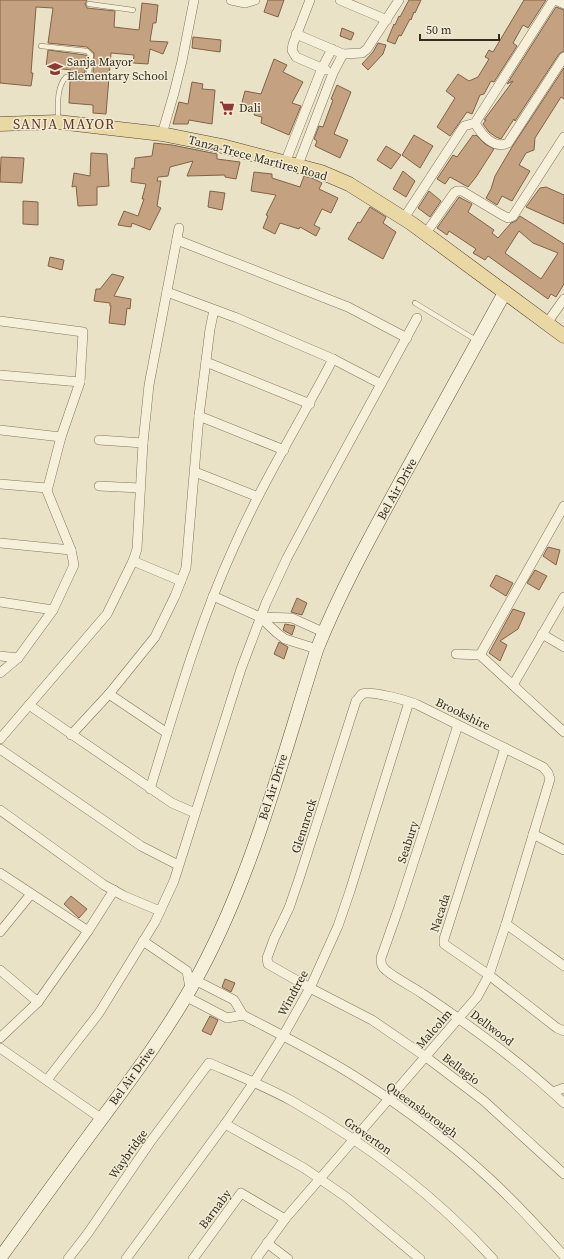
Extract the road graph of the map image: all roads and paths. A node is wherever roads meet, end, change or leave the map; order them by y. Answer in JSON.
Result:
{"nodes":[{"id":1,"x":115,"y":0,"type":"edge"},
{"id":2,"x":194,"y":0,"type":"edge"},
{"id":3,"x":231,"y":0,"type":"edge"},
{"id":4,"x":255,"y":0,"type":"edge"},
{"id":5,"x":310,"y":0,"type":"edge"},
{"id":6,"x":340,"y":0,"type":"edge"},
{"id":7,"x":399,"y":0,"type":"edge"},
{"id":8,"x":89,"y":4,"type":"dead end"},
{"id":9,"x":564,"y":4,"type":"edge"},
{"id":10,"x":114,"y":7,"type":"junction"},
{"id":11,"x":133,"y":10,"type":"dead end"},
{"id":12,"x":387,"y":20,"type":"junction"},
{"id":13,"x":296,"y":34,"type":"junction"},
{"id":14,"x":41,"y":46,"type":"dead end"},
{"id":15,"x":332,"y":49,"type":"junction"},
{"id":16,"x":343,"y":54,"type":"junction"},
{"id":17,"x":564,"y":57,"type":"edge"},
{"id":18,"x":322,"y":68,"type":"junction"},
{"id":19,"x":333,"y":73,"type":"junction"},
{"id":20,"x":58,"y":122,"type":"junction"},
{"id":21,"x":0,"y":124,"type":"edge"},
{"id":22,"x":475,"y":124,"type":"junction"},
{"id":23,"x":162,"y":134,"type":"junction"},
{"id":24,"x":564,"y":137,"type":"edge"},
{"id":25,"x":292,"y":164,"type":"junction"},
{"id":26,"x":404,"y":218,"type":"junction"},
{"id":27,"x":179,"y":228,"type":"dead end"},
{"id":28,"x":426,"y":233,"type":"junction"},
{"id":29,"x":177,"y":240,"type":"junction"},
{"id":30,"x":167,"y":292,"type":"junction"},
{"id":31,"x":505,"y":292,"type":"junction"},
{"id":32,"x":564,"y":299,"type":"edge"},
{"id":33,"x":415,"y":303,"type":"dead end"},
{"id":34,"x":214,"y":310,"type":"junction"},
{"id":35,"x":417,"y":318,"type":"dead end"},
{"id":36,"x":0,"y":321,"type":"edge"},
{"id":37,"x":547,"y":323,"type":"junction"},
{"id":38,"x":564,"y":336,"type":"edge"},
{"id":39,"x":407,"y":338,"type":"junction"},
{"id":40,"x":478,"y":341,"type":"junction"},
{"id":41,"x":333,"y":359,"type":"junction"},
{"id":42,"x":206,"y":362,"type":"junction"},
{"id":43,"x":0,"y":376,"type":"edge"},
{"id":44,"x":80,"y":382,"type":"junction"},
{"id":45,"x":381,"y":384,"type":"junction"},
{"id":46,"x":310,"y":404,"type":"junction"},
{"id":47,"x":199,"y":416,"type":"junction"},
{"id":48,"x":0,"y":430,"type":"edge"},
{"id":49,"x":61,"y":437,"type":"junction"},
{"id":50,"x":100,"y":440,"type":"dead end"},
{"id":51,"x":143,"y":443,"type":"junction"},
{"id":52,"x":284,"y":450,"type":"junction"},
{"id":53,"x":195,"y":472,"type":"junction"},
{"id":54,"x":0,"y":484,"type":"edge"},
{"id":55,"x":99,"y":486,"type":"dead end"},
{"id":56,"x":47,"y":488,"type":"junction"},
{"id":57,"x":140,"y":488,"type":"junction"},
{"id":58,"x":258,"y":497,"type":"junction"},
{"id":59,"x":564,"y":506,"type":"edge"},
{"id":60,"x":0,"y":543,"type":"edge"},
{"id":61,"x":71,"y":550,"type":"junction"},
{"id":62,"x":133,"y":561,"type":"junction"},
{"id":63,"x":181,"y":581,"type":"junction"},
{"id":64,"x":213,"y":596,"type":"junction"},
{"id":65,"x":564,"y":597,"type":"edge"},
{"id":66,"x":0,"y":602,"type":"edge"},
{"id":67,"x":54,"y":610,"type":"junction"},
{"id":68,"x":260,"y":617,"type":"junction"},
{"id":69,"x":324,"y":632,"type":"junction"},
{"id":70,"x":542,"y":634,"type":"junction"},
{"id":71,"x":564,"y":647,"type":"edge"},
{"id":72,"x":316,"y":649,"type":"junction"},
{"id":73,"x":456,"y":654,"type":"dead end"},
{"id":74,"x":480,"y":655,"type":"junction"},
{"id":75,"x":0,"y":656,"type":"edge"},
{"id":76,"x":18,"y":658,"type":"junction"},
{"id":77,"x":0,"y":673,"type":"edge"},
{"id":78,"x":513,"y":685,"type":"junction"},
{"id":79,"x":109,"y":694,"type":"junction"},
{"id":80,"x":362,"y":695,"type":"joint"},
{"id":81,"x":409,"y":702,"type":"junction"},
{"id":82,"x":29,"y":705,"type":"junction"},
{"id":83,"x":458,"y":725,"type":"junction"},
{"id":84,"x":564,"y":732,"type":"edge"},
{"id":85,"x":167,"y":733,"type":"junction"},
{"id":86,"x":71,"y":735,"type":"junction"},
{"id":87,"x":0,"y":739,"type":"edge"},
{"id":88,"x":505,"y":748,"type":"junction"},
{"id":89,"x":0,"y":749,"type":"edge"},
{"id":90,"x":548,"y":773,"type":"joint"},
{"id":91,"x":150,"y":789,"type":"junction"},
{"id":92,"x":1,"y":813,"type":"edge"},
{"id":93,"x":195,"y":813,"type":"junction"},
{"id":94,"x":533,"y":834,"type":"junction"},
{"id":95,"x":564,"y":850,"type":"edge"},
{"id":96,"x":178,"y":865,"type":"junction"},
{"id":97,"x":0,"y":873,"type":"edge"},
{"id":98,"x":114,"y":890,"type":"junction"},
{"id":99,"x":31,"y":894,"type":"junction"},
{"id":100,"x":160,"y":911,"type":"junction"},
{"id":101,"x":506,"y":924,"type":"junction"},
{"id":102,"x":88,"y":931,"type":"junction"},
{"id":103,"x":0,"y":932,"type":"edge"},
{"id":104,"x":143,"y":941,"type":"junction"},
{"id":105,"x":268,"y":964,"type":"joint"},
{"id":106,"x":382,"y":966,"type":"joint"},
{"id":107,"x":564,"y":966,"type":"edge"},
{"id":108,"x":0,"y":970,"type":"edge"},
{"id":109,"x":489,"y":975,"type":"junction"},
{"id":110,"x":190,"y":988,"type":"junction"},
{"id":111,"x":310,"y":988,"type":"junction"},
{"id":112,"x":38,"y":1002,"type":"junction"},
{"id":113,"x":242,"y":1015,"type":"junction"},
{"id":114,"x":459,"y":1018,"type":"junction"},
{"id":115,"x":564,"y":1031,"type":"edge"},
{"id":116,"x":283,"y":1036,"type":"junction"},
{"id":117,"x":0,"y":1038,"type":"edge"},
{"id":118,"x":0,"y":1048,"type":"edge"},
{"id":119,"x":426,"y":1057,"type":"junction"},
{"id":120,"x":209,"y":1063,"type":"joint"},
{"id":121,"x":47,"y":1080,"type":"junction"},
{"id":122,"x":254,"y":1082,"type":"junction"},
{"id":123,"x":564,"y":1088,"type":"edge"},
{"id":124,"x":553,"y":1092,"type":"junction"},
{"id":125,"x":388,"y":1099,"type":"junction"},
{"id":126,"x":564,"y":1103,"type":"edge"},
{"id":127,"x":102,"y":1118,"type":"junction"},
{"id":128,"x":226,"y":1124,"type":"junction"},
{"id":129,"x":354,"y":1140,"type":"junction"},
{"id":130,"x":564,"y":1174,"type":"edge"},
{"id":131,"x":318,"y":1179,"type":"junction"},
{"id":132,"x":285,"y":1219,"type":"junction"},
{"id":133,"x":267,"y":1243,"type":"junction"},
{"id":134,"x":564,"y":1256,"type":"edge"},
{"id":135,"x":0,"y":1258,"type":"edge"},
{"id":136,"x":68,"y":1259,"type":"edge"},
{"id":137,"x":126,"y":1259,"type":"edge"},
{"id":138,"x":193,"y":1259,"type":"edge"},
{"id":139,"x":256,"y":1259,"type":"edge"},
{"id":140,"x":288,"y":1259,"type":"edge"},
{"id":141,"x":420,"y":1259,"type":"edge"},
{"id":142,"x":493,"y":1259,"type":"edge"}],
"edges":[{"from":1,"to":10,"type":"lane"},
{"from":2,"to":23,"type":"street"},
{"from":3,"to":4,"type":"street"},
{"from":5,"to":13,"type":"street"},
{"from":6,"to":12,"type":"street"},
{"from":7,"to":12,"type":"street"},
{"from":8,"to":10,"type":"lane"},
{"from":9,"to":22,"type":"street"},
{"from":10,"to":11,"type":"lane"},
{"from":12,"to":16,"type":"street"},
{"from":13,"to":15,"type":"street"},
{"from":13,"to":18,"type":"street"},
{"from":14,"to":20,"type":"lane"},
{"from":15,"to":16,"type":"street"},
{"from":15,"to":18,"type":"street"},
{"from":16,"to":19,"type":"street"},
{"from":17,"to":22,"type":"street"},
{"from":18,"to":19,"type":"street"},
{"from":18,"to":25,"type":"street"},
{"from":19,"to":25,"type":"street"},
{"from":20,"to":21,"type":"main road","name":"Tanza-Trece Martires Road"},
{"from":20,"to":23,"type":"main road","name":"Tanza-Trece Martires Road"},
{"from":22,"to":26,"type":"street"},
{"from":23,"to":25,"type":"main road","name":"Tanza-Trece Martires Road"},
{"from":24,"to":28,"type":"street"},
{"from":25,"to":26,"type":"main road","name":"Tanza-Trece Martires Road"},
{"from":26,"to":28,"type":"main road","name":"Tanza-Trece Martires Road"},
{"from":27,"to":29,"type":"street"},
{"from":28,"to":31,"type":"main road","name":"Tanza-Trece Martires Road"},
{"from":29,"to":30,"type":"street"},
{"from":29,"to":39,"type":"street"},
{"from":30,"to":34,"type":"street"},
{"from":30,"to":51,"type":"street"},
{"from":31,"to":37,"type":"main road","name":"Tanza-Trece Martires Road"},
{"from":31,"to":40,"type":"street","name":"Bel Air Drive"},
{"from":32,"to":37,"type":"street"},
{"from":33,"to":40,"type":"lane"},
{"from":34,"to":41,"type":"street"},
{"from":34,"to":42,"type":"street"},
{"from":35,"to":39,"type":"street"},
{"from":36,"to":44,"type":"street"},
{"from":37,"to":38,"type":"main road","name":"Tanza-Trece Martires Road"},
{"from":39,"to":45,"type":"street"},
{"from":40,"to":69,"type":"street","name":"Bel Air Drive"},
{"from":41,"to":45,"type":"street"},
{"from":41,"to":46,"type":"street"},
{"from":42,"to":46,"type":"street"},
{"from":42,"to":47,"type":"street"},
{"from":43,"to":44,"type":"street"},
{"from":44,"to":49,"type":"street"},
{"from":45,"to":68,"type":"street"},
{"from":46,"to":52,"type":"street"},
{"from":47,"to":52,"type":"street"},
{"from":47,"to":53,"type":"street"},
{"from":48,"to":49,"type":"street"},
{"from":49,"to":56,"type":"street"},
{"from":50,"to":51,"type":"street"},
{"from":51,"to":57,"type":"street"},
{"from":52,"to":58,"type":"street"},
{"from":53,"to":58,"type":"street"},
{"from":53,"to":63,"type":"street"},
{"from":54,"to":56,"type":"street"},
{"from":55,"to":57,"type":"street"},
{"from":56,"to":61,"type":"street"},
{"from":57,"to":62,"type":"street"},
{"from":58,"to":64,"type":"street"},
{"from":59,"to":74,"type":"street"},
{"from":60,"to":61,"type":"street"},
{"from":61,"to":67,"type":"street"},
{"from":62,"to":63,"type":"street"},
{"from":62,"to":82,"type":"street"},
{"from":63,"to":79,"type":"street"},
{"from":64,"to":68,"type":"street"},
{"from":64,"to":85,"type":"street"},
{"from":65,"to":70,"type":"street"},
{"from":66,"to":67,"type":"street"},
{"from":67,"to":76,"type":"street"},
{"from":68,"to":69,"type":"street"},
{"from":68,"to":72,"type":"street"},
{"from":68,"to":93,"type":"street"},
{"from":69,"to":72,"type":"street","name":"Bel Air Drive"},
{"from":70,"to":71,"type":"street"},
{"from":70,"to":78,"type":"street"},
{"from":72,"to":110,"type":"street","name":"Bel Air Drive"},
{"from":73,"to":74,"type":"street"},
{"from":74,"to":78,"type":"street"},
{"from":75,"to":76,"type":"street"},
{"from":76,"to":77,"type":"street"},
{"from":78,"to":84,"type":"street"},
{"from":79,"to":85,"type":"street"},
{"from":79,"to":86,"type":"street"},
{"from":80,"to":81,"type":"street","name":"Brookshire"},
{"from":80,"to":105,"type":"street","name":"Glennrock"},
{"from":81,"to":83,"type":"street","name":"Brookshire"},
{"from":81,"to":111,"type":"street","name":"Windtree"},
{"from":82,"to":86,"type":"street"},
{"from":82,"to":87,"type":"street"},
{"from":83,"to":88,"type":"street","name":"Brookshire"},
{"from":83,"to":106,"type":"street","name":"Seabury"},
{"from":85,"to":91,"type":"street"},
{"from":86,"to":91,"type":"street"},
{"from":88,"to":90,"type":"street","name":"Brookshire"},
{"from":88,"to":109,"type":"street","name":"Nacada"},
{"from":89,"to":96,"type":"street"},
{"from":90,"to":94,"type":"street","name":"Malcolm"},
{"from":91,"to":93,"type":"street"},
{"from":92,"to":98,"type":"street"},
{"from":93,"to":96,"type":"street"},
{"from":94,"to":95,"type":"street"},
{"from":94,"to":101,"type":"street","name":"Malcolm"},
{"from":96,"to":100,"type":"street"},
{"from":97,"to":99,"type":"street"},
{"from":98,"to":100,"type":"street"},
{"from":98,"to":102,"type":"street"},
{"from":99,"to":102,"type":"street"},
{"from":99,"to":103,"type":"street"},
{"from":100,"to":104,"type":"street"},
{"from":101,"to":107,"type":"street"},
{"from":101,"to":109,"type":"street","name":"Malcolm"},
{"from":102,"to":112,"type":"street"},
{"from":104,"to":110,"type":"street"},
{"from":104,"to":121,"type":"street"},
{"from":105,"to":111,"type":"street","name":"Bellagio"},
{"from":106,"to":114,"type":"street","name":"Dellwood"},
{"from":108,"to":112,"type":"street"},
{"from":109,"to":114,"type":"street","name":"Malcolm"},
{"from":109,"to":115,"type":"street","name":"Nacada"},
{"from":110,"to":113,"type":"street"},
{"from":110,"to":113,"type":"street"},
{"from":110,"to":127,"type":"street","name":"Bel Air Drive"},
{"from":111,"to":116,"type":"street","name":"Windtree"},
{"from":111,"to":119,"type":"street","name":"Bellagio"},
{"from":112,"to":117,"type":"street"},
{"from":113,"to":116,"type":"street","name":"Queensborough"},
{"from":114,"to":119,"type":"street","name":"Malcolm"},
{"from":114,"to":124,"type":"street","name":"Dellwood"},
{"from":116,"to":122,"type":"street","name":"Windtree"},
{"from":116,"to":125,"type":"street","name":"Queensborough"},
{"from":118,"to":121,"type":"street"},
{"from":119,"to":125,"type":"street","name":"Malcolm"},
{"from":119,"to":130,"type":"street","name":"Bellagio"},
{"from":120,"to":122,"type":"street","name":"Groverton"},
{"from":120,"to":136,"type":"street","name":"Waybridge"},
{"from":121,"to":127,"type":"street"},
{"from":122,"to":128,"type":"street","name":"Windtree"},
{"from":122,"to":129,"type":"street","name":"Groverton"},
{"from":123,"to":124,"type":"street"},
{"from":124,"to":126,"type":"street","name":"Dellwood"},
{"from":125,"to":129,"type":"street","name":"Malcolm"},
{"from":125,"to":134,"type":"street","name":"Queensborough"},
{"from":127,"to":135,"type":"street","name":"Bel Air Drive"},
{"from":128,"to":131,"type":"street"},
{"from":128,"to":137,"type":"street","name":"Windtree"},
{"from":129,"to":131,"type":"street","name":"Malcolm"},
{"from":129,"to":142,"type":"street","name":"Groverton"},
{"from":131,"to":132,"type":"street","name":"Malcolm"},
{"from":131,"to":141,"type":"street"},
{"from":132,"to":133,"type":"street","name":"Malcolm"},
{"from":132,"to":138,"type":"street","name":"Barnaby"},
{"from":133,"to":139,"type":"street","name":"Malcolm"},
{"from":133,"to":140,"type":"street"}]}
